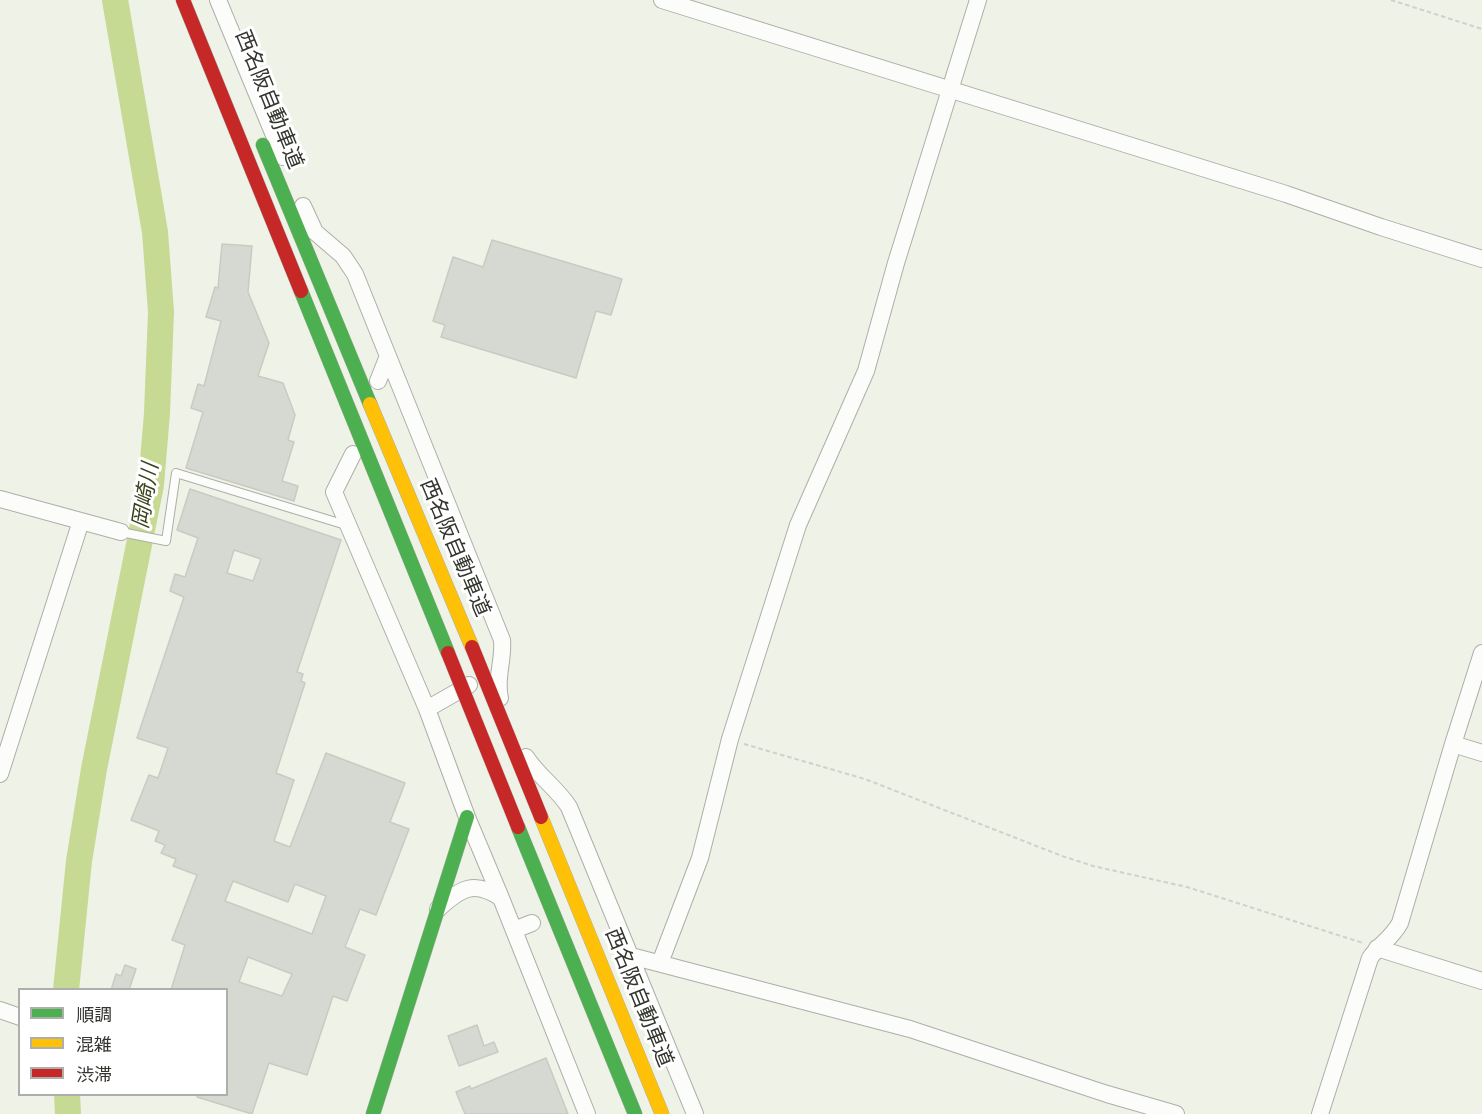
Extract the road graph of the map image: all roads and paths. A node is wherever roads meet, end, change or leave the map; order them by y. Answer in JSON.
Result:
{"nodes":[{"id":1,"x":183,"y":0,"type":"edge"},
{"id":2,"x":204,"y":0,"type":"edge"},
{"id":3,"x":218,"y":0,"type":"edge"},
{"id":4,"x":662,"y":0,"type":"edge"},
{"id":5,"x":978,"y":0,"type":"edge"},
{"id":6,"x":1391,"y":0,"type":"edge"},
{"id":7,"x":1482,"y":29,"type":"edge"},
{"id":8,"x":950,"y":90,"type":"junction"},
{"id":9,"x":1482,"y":259,"type":"edge"},
{"id":10,"x":388,"y":356,"type":"junction"},
{"id":11,"x":378,"y":381,"type":"dead end"},
{"id":12,"x":353,"y":454,"type":"dead end"},
{"id":13,"x":0,"y":499,"type":"edge"},
{"id":14,"x":81,"y":520,"type":"junction"},
{"id":15,"x":350,"y":526,"type":"junction"},
{"id":16,"x":121,"y":532,"type":"joint"},
{"id":17,"x":1482,"y":653,"type":"edge"},
{"id":18,"x":501,"y":666,"type":"junction"},
{"id":19,"x":427,"y":709,"type":"junction"},
{"id":20,"x":730,"y":739,"type":"junction"},
{"id":21,"x":1453,"y":744,"type":"junction"},
{"id":22,"x":1482,"y":753,"type":"edge"},
{"id":23,"x":0,"y":774,"type":"edge"},
{"id":24,"x":467,"y":817,"type":"junction"},
{"id":25,"x":501,"y":898,"type":"junction"},
{"id":26,"x":438,"y":909,"type":"junction"},
{"id":27,"x":532,"y":923,"type":"dead end"},
{"id":28,"x":514,"y":930,"type":"junction"},
{"id":29,"x":1377,"y":948,"type":"junction"},
{"id":30,"x":631,"y":956,"type":"junction"},
{"id":31,"x":660,"y":963,"type":"junction"},
{"id":32,"x":1482,"y":981,"type":"edge"},
{"id":33,"x":0,"y":1011,"type":"edge"},
{"id":34,"x":18,"y":1016,"type":"edge"},
{"id":35,"x":373,"y":1114,"type":"edge"},
{"id":36,"x":587,"y":1114,"type":"edge"},
{"id":37,"x":635,"y":1114,"type":"edge"},
{"id":38,"x":662,"y":1114,"type":"edge"},
{"id":39,"x":695,"y":1114,"type":"edge"},
{"id":40,"x":1176,"y":1114,"type":"edge"},
{"id":41,"x":1320,"y":1114,"type":"edge"}],
"edges":[{"from":1,"to":37,"type":"main road","name":"西名阪自動車道","bridge":true},
{"from":2,"to":38,"type":"main road","name":"西名阪自動車道","bridge":true},
{"from":3,"to":10,"type":"street"},
{"from":4,"to":8,"type":"street"},
{"from":5,"to":8,"type":"street"},
{"from":6,"to":7,"type":"path"},
{"from":8,"to":9,"type":"street"},
{"from":8,"to":20,"type":"street"},
{"from":10,"to":11,"type":"street"},
{"from":10,"to":18,"type":"street"},
{"from":12,"to":15,"type":"street"},
{"from":13,"to":14,"type":"street"},
{"from":14,"to":16,"type":"street"},
{"from":14,"to":23,"type":"street"},
{"from":15,"to":16,"type":"lane"},
{"from":15,"to":19,"type":"street"},
{"from":17,"to":21,"type":"street"},
{"from":18,"to":19,"type":"street"},
{"from":18,"to":30,"type":"street"},
{"from":19,"to":24,"type":"street"},
{"from":20,"to":29,"type":"path"},
{"from":20,"to":31,"type":"street"},
{"from":21,"to":22,"type":"street"},
{"from":21,"to":29,"type":"street"},
{"from":24,"to":25,"type":"street"},
{"from":24,"to":26,"type":"main road"},
{"from":25,"to":26,"type":"street"},
{"from":25,"to":28,"type":"street"},
{"from":26,"to":35,"type":"main road"},
{"from":27,"to":28,"type":"street"},
{"from":28,"to":36,"type":"street"},
{"from":29,"to":32,"type":"street"},
{"from":29,"to":41,"type":"street"},
{"from":30,"to":31,"type":"street"},
{"from":30,"to":39,"type":"street"},
{"from":31,"to":40,"type":"street"},
{"from":33,"to":34,"type":"street"}]}
